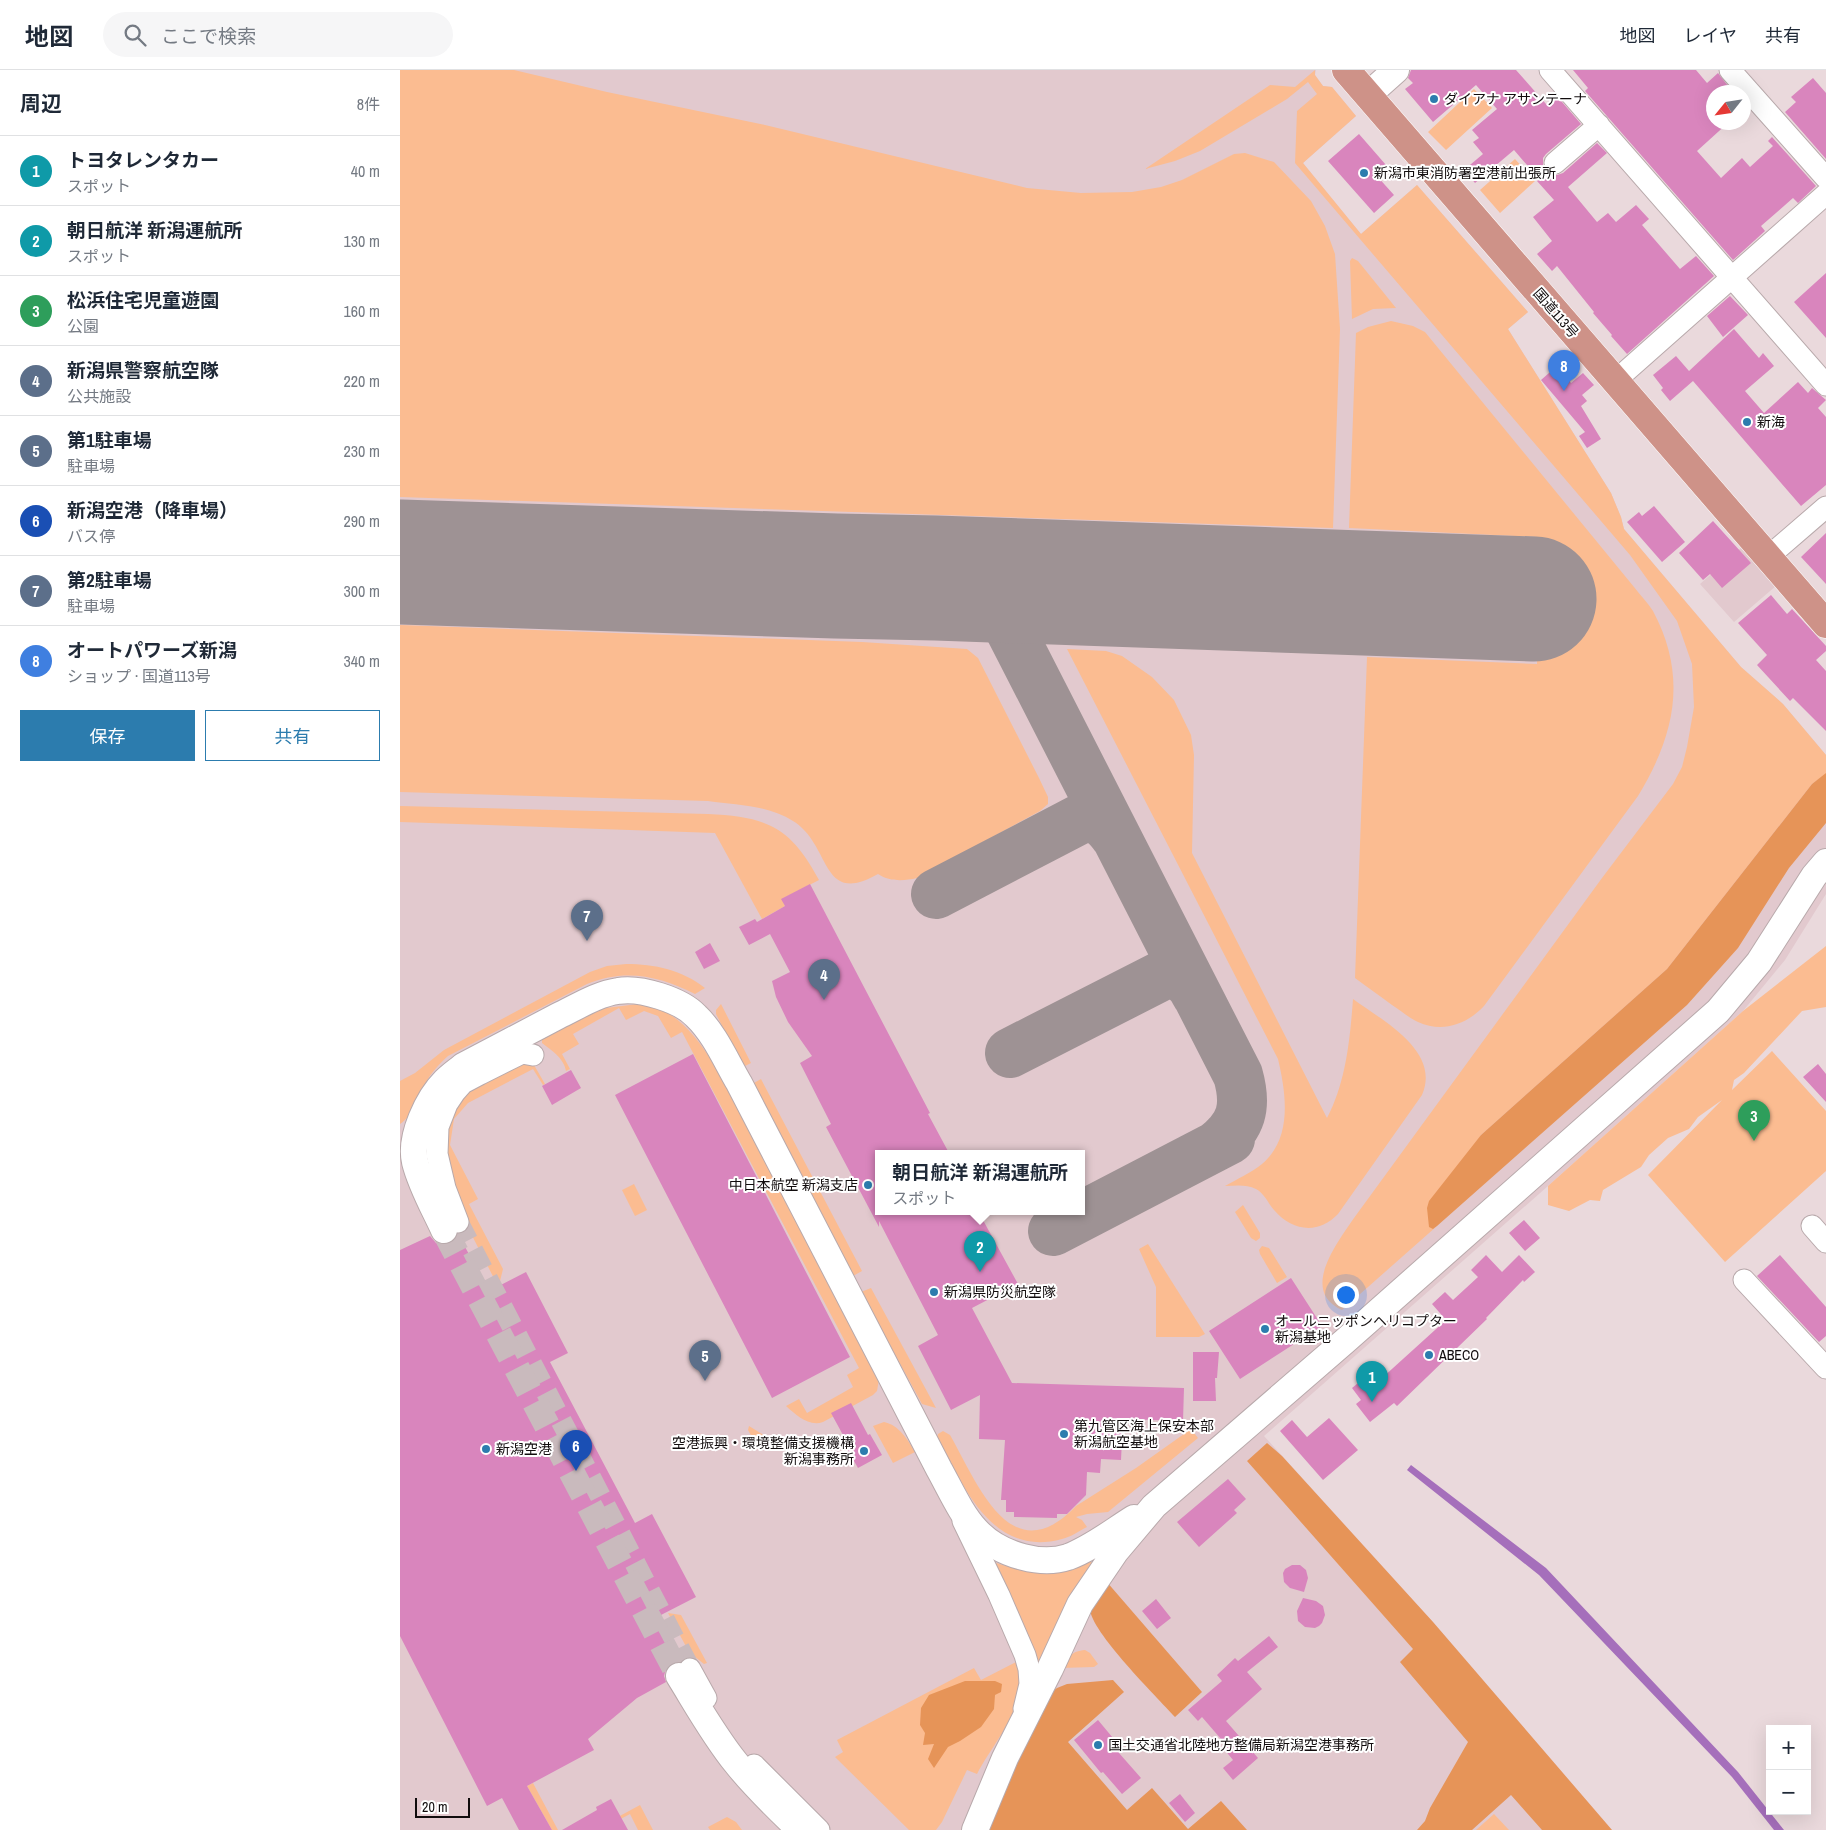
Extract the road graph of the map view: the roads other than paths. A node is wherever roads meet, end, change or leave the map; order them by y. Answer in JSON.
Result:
{"nodes":[{"id":1,"x":1346,"y":70,"type":"edge"},
{"id":2,"x":1396,"y":70,"type":"edge"},
{"id":3,"x":1550,"y":70,"type":"edge"},
{"id":4,"x":1730,"y":70,"type":"edge"},
{"id":5,"x":1368,"y":95,"type":"junction"},
{"id":6,"x":1598,"y":125,"type":"junction"},
{"id":7,"x":1555,"y":163,"type":"dead end"},
{"id":8,"x":1826,"y":178,"type":"edge"},
{"id":9,"x":1826,"y":194,"type":"edge"},
{"id":10,"x":1732,"y":277,"type":"junction"},
{"id":11,"x":1615,"y":381,"type":"junction"},
{"id":12,"x":1826,"y":384,"type":"edge"},
{"id":13,"x":1826,"y":508,"type":"edge"},
{"id":14,"x":1768,"y":556,"type":"junction"},
{"id":15,"x":1826,"y":624,"type":"edge"},
{"id":16,"x":1826,"y":862,"type":"edge"},
{"id":17,"x":533,"y":1055,"type":"dead end"},
{"id":18,"x":451,"y":1226,"type":"joint"},
{"id":19,"x":1812,"y":1226,"type":"dead end"},
{"id":20,"x":1826,"y":1242,"type":"edge"},
{"id":21,"x":1744,"y":1280,"type":"dead end"},
{"id":22,"x":1826,"y":1368,"type":"edge"},
{"id":23,"x":927,"y":1447,"type":"junction"},
{"id":24,"x":1154,"y":1506,"type":"junction"},
{"id":25,"x":684,"y":1672,"type":"joint"},
{"id":26,"x":1020,"y":1727,"type":"junction"},
{"id":27,"x":1005,"y":1758,"type":"junction"},
{"id":28,"x":800,"y":1830,"type":"edge"},
{"id":29,"x":819,"y":1830,"type":"edge"},
{"id":30,"x":962,"y":1830,"type":"edge"},
{"id":31,"x":975,"y":1830,"type":"edge"}],
"edges":[{"from":1,"to":5,"type":"highway","name":"国道113号"},
{"from":2,"to":5,"type":"street"},
{"from":3,"to":6,"type":"street"},
{"from":4,"to":8,"type":"street"},
{"from":5,"to":11,"type":"highway","name":"国道113号"},
{"from":6,"to":7,"type":"street"},
{"from":6,"to":10,"type":"street"},
{"from":9,"to":10,"type":"street"},
{"from":10,"to":11,"type":"street"},
{"from":10,"to":12,"type":"street"},
{"from":11,"to":14,"type":"highway","name":"国道113号"},
{"from":13,"to":14,"type":"street"},
{"from":14,"to":15,"type":"highway","name":"国道113号"},
{"from":16,"to":24,"type":"street"},
{"from":17,"to":18,"type":"street"},
{"from":18,"to":23,"type":"street"},
{"from":19,"to":20,"type":"street"},
{"from":21,"to":22,"type":"street"},
{"from":23,"to":24,"type":"street"},
{"from":23,"to":26,"type":"street"},
{"from":24,"to":26,"type":"street"},
{"from":25,"to":28,"type":"street"},
{"from":25,"to":29,"type":"street"},
{"from":26,"to":27,"type":"street"},
{"from":27,"to":30,"type":"street"},
{"from":27,"to":31,"type":"street"}]}
